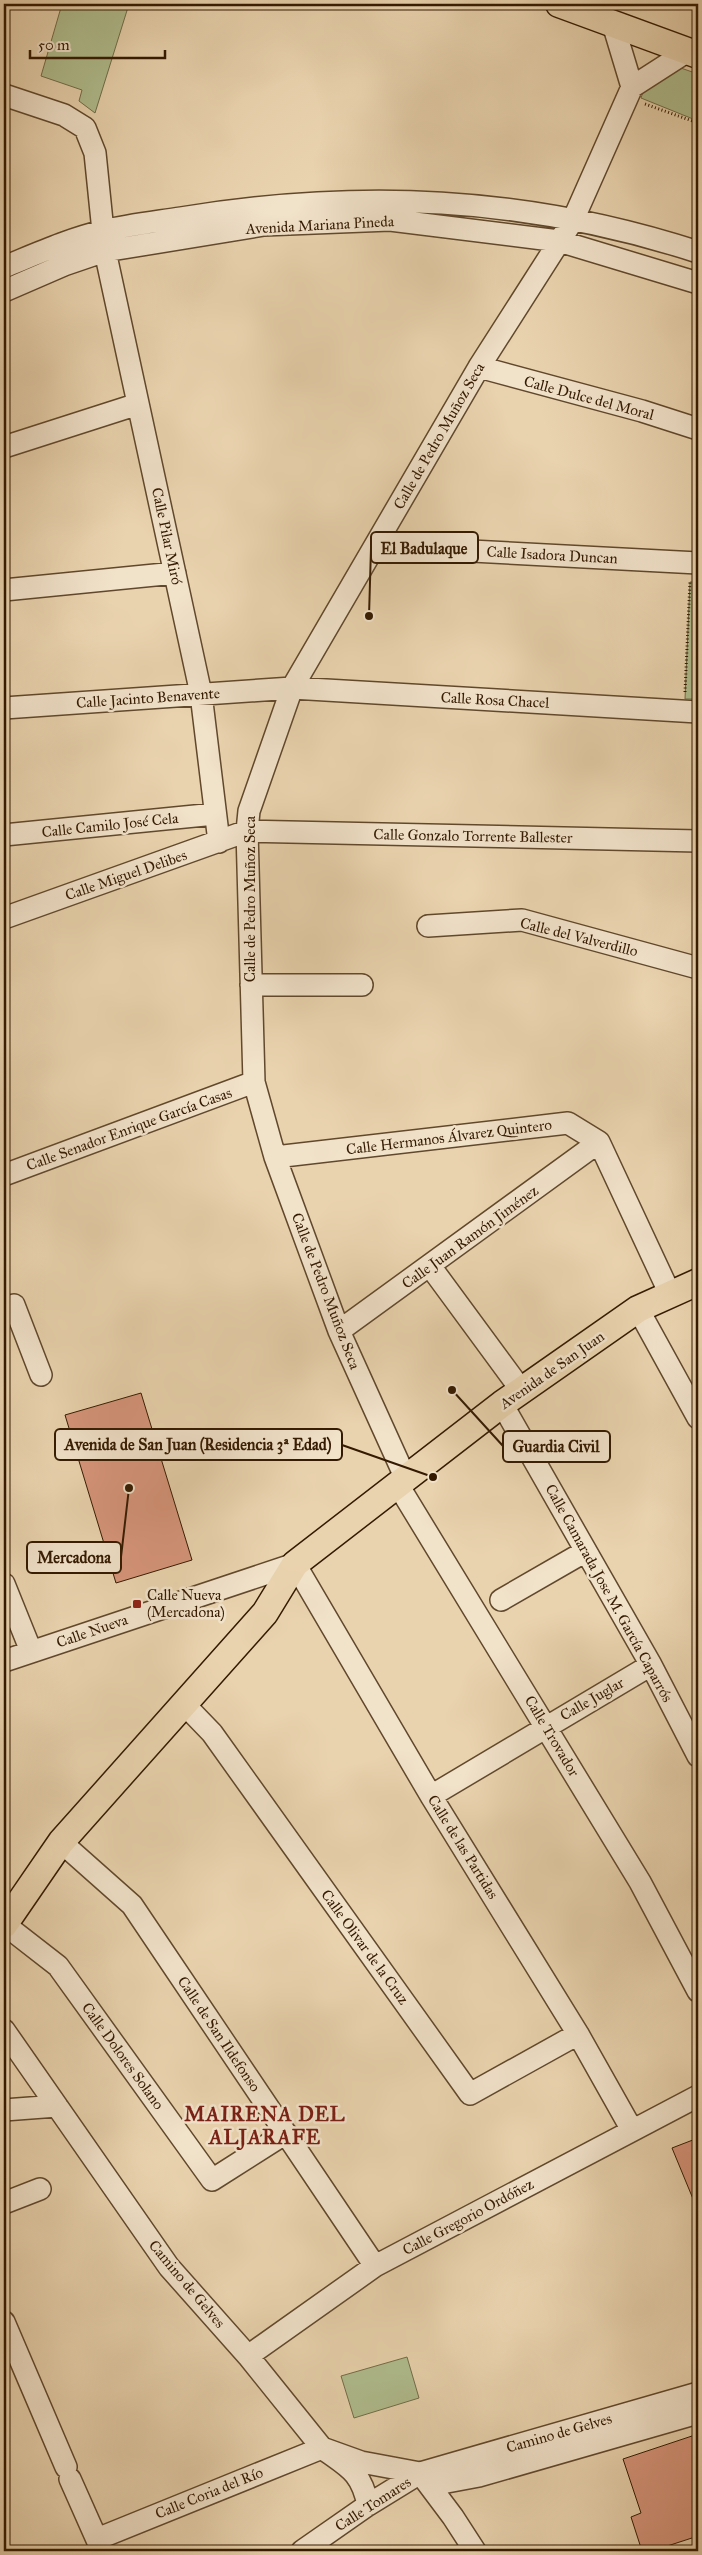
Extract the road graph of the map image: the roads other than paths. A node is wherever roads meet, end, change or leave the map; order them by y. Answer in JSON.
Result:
{"nodes":[{"id":1,"x":559,"y":4,"type":"edge"},
{"id":2,"x":613,"y":24,"type":"junction"},
{"id":3,"x":693,"y":53,"type":"edge"},
{"id":4,"x":630,"y":93,"type":"junction"},
{"id":5,"x":4,"y":95,"type":"edge"},
{"id":6,"x":573,"y":220,"type":"junction"},
{"id":7,"x":104,"y":241,"type":"junction"},
{"id":8,"x":559,"y":241,"type":"junction"},
{"id":9,"x":698,"y":252,"type":"edge"},
{"id":10,"x":4,"y":267,"type":"edge"},
{"id":11,"x":698,"y":283,"type":"edge"},
{"id":12,"x":4,"y":291,"type":"edge"},
{"id":13,"x":479,"y":367,"type":"junction"},
{"id":14,"x":138,"y":404,"type":"junction"},
{"id":15,"x":698,"y":429,"type":"edge"},
{"id":16,"x":4,"y":446,"type":"edge"},
{"id":17,"x":376,"y":546,"type":"junction"},
{"id":18,"x":694,"y":563,"type":"edge"},
{"id":19,"x":175,"y":573,"type":"junction"},
{"id":20,"x":4,"y":590,"type":"edge"},
{"id":21,"x":292,"y":688,"type":"junction"},
{"id":22,"x":201,"y":694,"type":"junction"},
{"id":23,"x":4,"y":708,"type":"edge"},
{"id":24,"x":691,"y":712,"type":"edge"},
{"id":25,"x":216,"y":814,"type":"junction"},
{"id":26,"x":247,"y":831,"type":"junction"},
{"id":27,"x":4,"y":835,"type":"edge"},
{"id":28,"x":698,"y":841,"type":"edge"},
{"id":29,"x":219,"y":842,"type":"junction"},
{"id":30,"x":4,"y":918,"type":"edge"},
{"id":31,"x":428,"y":926,"type":"dead end"},
{"id":32,"x":698,"y":968,"type":"edge"},
{"id":33,"x":251,"y":985,"type":"junction"},
{"id":34,"x":362,"y":985,"type":"dead end"},
{"id":35,"x":254,"y":1082,"type":"junction"},
{"id":36,"x":599,"y":1142,"type":"junction"},
{"id":37,"x":275,"y":1157,"type":"junction"},
{"id":38,"x":4,"y":1175,"type":"edge"},
{"id":39,"x":430,"y":1266,"type":"junction"},
{"id":40,"x":698,"y":1282,"type":"edge"},
{"id":41,"x":670,"y":1294,"type":"junction"},
{"id":42,"x":4,"y":1309,"type":"edge"},
{"id":43,"x":638,"y":1309,"type":"junction"},
{"id":44,"x":339,"y":1330,"type":"junction"},
{"id":45,"x":41,"y":1375,"type":"dead end"},
{"id":46,"x":512,"y":1397,"type":"junction"},
{"id":47,"x":698,"y":1418,"type":"edge"},
{"id":48,"x":402,"y":1482,"type":"junction"},
{"id":49,"x":586,"y":1551,"type":"junction"},
{"id":50,"x":296,"y":1564,"type":"junction"},
{"id":51,"x":250,"y":1579,"type":"junction"},
{"id":52,"x":4,"y":1584,"type":"edge"},
{"id":53,"x":273,"y":1599,"type":"junction"},
{"id":54,"x":501,"y":1600,"type":"dead end"},
{"id":55,"x":31,"y":1651,"type":"junction"},
{"id":56,"x":4,"y":1661,"type":"edge"},
{"id":57,"x":651,"y":1665,"type":"junction"},
{"id":58,"x":184,"y":1704,"type":"junction"},
{"id":59,"x":546,"y":1726,"type":"junction"},
{"id":60,"x":698,"y":1756,"type":"edge"},
{"id":61,"x":431,"y":1796,"type":"junction"},
{"id":62,"x":61,"y":1842,"type":"junction"},
{"id":63,"x":4,"y":1924,"type":"edge"},
{"id":64,"x":698,"y":1991,"type":"edge"},
{"id":65,"x":4,"y":2030,"type":"edge"},
{"id":66,"x":578,"y":2034,"type":"junction"},
{"id":67,"x":698,"y":2096,"type":"edge"},
{"id":68,"x":57,"y":2106,"type":"junction"},
{"id":69,"x":4,"y":2110,"type":"edge"},
{"id":70,"x":632,"y":2130,"type":"junction"},
{"id":71,"x":286,"y":2133,"type":"junction"},
{"id":72,"x":40,"y":2189,"type":"dead end"},
{"id":73,"x":4,"y":2203,"type":"edge"},
{"id":74,"x":375,"y":2266,"type":"junction"},
{"id":75,"x":4,"y":2322,"type":"edge"},
{"id":76,"x":248,"y":2356,"type":"junction"},
{"id":77,"x":698,"y":2393,"type":"edge"},
{"id":78,"x":698,"y":2413,"type":"edge"},
{"id":79,"x":322,"y":2448,"type":"junction"},
{"id":80,"x":420,"y":2473,"type":"junction"},
{"id":81,"x":368,"y":2505,"type":"junction"},
{"id":82,"x":100,"y":2545,"type":"edge"},
{"id":83,"x":302,"y":2551,"type":"edge"},
{"id":84,"x":475,"y":2551,"type":"edge"}],
"edges":[{"from":1,"to":2,"type":"main road"},
{"from":2,"to":3,"type":"main road"},
{"from":2,"to":4,"type":"street"},
{"from":3,"to":4,"type":"street"},
{"from":4,"to":6,"type":"street","name":"Calle de Pedro Muñoz Seca"},
{"from":5,"to":7,"type":"street","name":"Calle Pilar Miró"},
{"from":6,"to":7,"type":"street","name":"Avenida Mariana Pineda"},
{"from":6,"to":8,"type":"street","name":"Calle de Pedro Muñoz Seca"},
{"from":6,"to":9,"type":"street","name":"Avenida Mariana Pineda"},
{"from":7,"to":8,"type":"street","name":"Avenida Mariana Pineda"},
{"from":7,"to":10,"type":"street","name":"Avenida Mariana Pineda"},
{"from":7,"to":12,"type":"street","name":"Avenida Mariana Pineda"},
{"from":7,"to":14,"type":"street","name":"Calle Pilar Miró"},
{"from":8,"to":11,"type":"street","name":"Avenida Mariana Pineda"},
{"from":8,"to":13,"type":"street","name":"Calle de Pedro Muñoz Seca"},
{"from":13,"to":15,"type":"street","name":"Calle Dulce del Moral"},
{"from":13,"to":17,"type":"street","name":"Calle de Pedro Muñoz Seca"},
{"from":14,"to":16,"type":"street"},
{"from":14,"to":19,"type":"street","name":"Calle Pilar Miró"},
{"from":17,"to":18,"type":"street","name":"Calle Isadora Duncan"},
{"from":17,"to":21,"type":"street","name":"Calle de Pedro Muñoz Seca"},
{"from":19,"to":20,"type":"street"},
{"from":19,"to":22,"type":"street","name":"Calle Pilar Miró"},
{"from":21,"to":22,"type":"street","name":"Calle Jacinto Benavente"},
{"from":21,"to":24,"type":"street","name":"Calle Rosa Chacel"},
{"from":21,"to":26,"type":"street","name":"Calle de Pedro Muñoz Seca"},
{"from":22,"to":23,"type":"street","name":"Calle Jacinto Benavente"},
{"from":22,"to":25,"type":"street","name":"Calle Pilar Miró"},
{"from":25,"to":27,"type":"street","name":"Calle Camilo José Cela"},
{"from":25,"to":29,"type":"street","name":"Calle Pilar Miró"},
{"from":26,"to":28,"type":"street","name":"Calle Gonzalo Torrente Ballester"},
{"from":26,"to":29,"type":"street","name":"Calle Miguel Delibes"},
{"from":26,"to":33,"type":"street","name":"Calle de Pedro Muñoz Seca"},
{"from":29,"to":30,"type":"street","name":"Calle Miguel Delibes"},
{"from":31,"to":32,"type":"street","name":"Calle del Valverdillo"},
{"from":33,"to":34,"type":"street"},
{"from":33,"to":35,"type":"street","name":"Calle de Pedro Muñoz Seca"},
{"from":35,"to":37,"type":"street","name":"Calle de Pedro Muñoz Seca"},
{"from":35,"to":38,"type":"street","name":"Calle Senador Enrique García Casas"},
{"from":36,"to":37,"type":"street","name":"Calle Hermanos Álvarez Quintero"},
{"from":36,"to":39,"type":"street","name":"Calle Juan Ramón Jiménez"},
{"from":36,"to":41,"type":"street"},
{"from":37,"to":44,"type":"street","name":"Calle de Pedro Muñoz Seca"},
{"from":39,"to":44,"type":"street","name":"Calle Juan Ramón Jiménez"},
{"from":39,"to":46,"type":"street","name":"Calle Camarada Jose M. García Caparrós"},
{"from":40,"to":41,"type":"main road","name":"Avenida de San Juan"},
{"from":41,"to":43,"type":"main road","name":"Avenida de San Juan"},
{"from":42,"to":45,"type":"street"},
{"from":43,"to":46,"type":"main road","name":"Avenida de San Juan"},
{"from":43,"to":47,"type":"street"},
{"from":44,"to":48,"type":"street","name":"Calle de Pedro Muñoz Seca"},
{"from":46,"to":48,"type":"main road","name":"Avenida de San Juan"},
{"from":46,"to":49,"type":"street","name":"Calle Camarada Jose M. García Caparrós"},
{"from":48,"to":50,"type":"main road","name":"Avenida de San Juan"},
{"from":48,"to":59,"type":"street","name":"Calle Trovador"},
{"from":49,"to":54,"type":"street"},
{"from":49,"to":57,"type":"street","name":"Calle Camarada Jose M. García Caparrós"},
{"from":50,"to":51,"type":"street","name":"Calle Nueva"},
{"from":50,"to":53,"type":"main road","name":"Avenida de San Juan"},
{"from":50,"to":61,"type":"street","name":"Calle de las Partidas"},
{"from":51,"to":53,"type":"street"},
{"from":51,"to":55,"type":"street","name":"Calle Nueva"},
{"from":52,"to":55,"type":"street"},
{"from":53,"to":58,"type":"main road","name":"Avenida de San Juan"},
{"from":55,"to":56,"type":"street","name":"Calle Nueva"},
{"from":57,"to":59,"type":"street","name":"Calle Juglar"},
{"from":57,"to":60,"type":"street","name":"Calle Camarada Jose M. García Caparrós"},
{"from":58,"to":62,"type":"main road","name":"Avenida de San Juan"},
{"from":58,"to":66,"type":"street","name":"Calle Olivar de la Cruz"},
{"from":59,"to":61,"type":"street","name":"Calle Juglar"},
{"from":59,"to":64,"type":"street","name":"Calle Trovador"},
{"from":61,"to":66,"type":"street","name":"Calle de las Partidas"},
{"from":62,"to":63,"type":"main road","name":"Avenida de San Juan"},
{"from":62,"to":71,"type":"street","name":"Calle de San Ildefonso"},
{"from":63,"to":71,"type":"street","name":"Calle Dolores Solano"},
{"from":65,"to":68,"type":"street","name":"Camino de Gelves"},
{"from":66,"to":70,"type":"street","name":"Calle de las Partidas"},
{"from":67,"to":70,"type":"street","name":"Calle Gregorio Ordóñez"},
{"from":68,"to":69,"type":"street"},
{"from":68,"to":76,"type":"street","name":"Camino de Gelves"},
{"from":70,"to":74,"type":"street","name":"Calle Gregorio Ordóñez"},
{"from":71,"to":74,"type":"street","name":"Calle de San Ildefonso"},
{"from":72,"to":73,"type":"street"},
{"from":74,"to":76,"type":"street","name":"Calle Gregorio Ordóñez"},
{"from":75,"to":82,"type":"street"},
{"from":76,"to":79,"type":"street","name":"Camino de Gelves"},
{"from":77,"to":80,"type":"street","name":"Camino de Gelves"},
{"from":78,"to":80,"type":"street","name":"Camino de Gelves"},
{"from":79,"to":80,"type":"street","name":"Camino de Gelves"},
{"from":79,"to":81,"type":"street"},
{"from":79,"to":82,"type":"street","name":"Calle Coria del Río"},
{"from":80,"to":81,"type":"street","name":"Calle Tomares"},
{"from":80,"to":84,"type":"street"},
{"from":81,"to":83,"type":"street","name":"Calle Tomares"}]}
